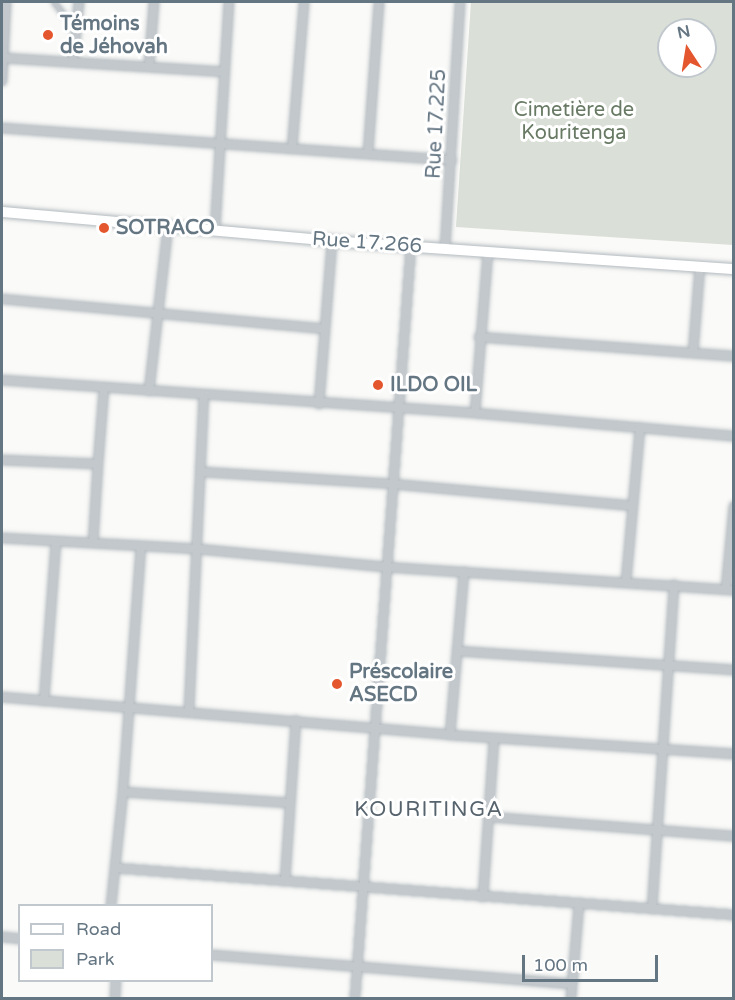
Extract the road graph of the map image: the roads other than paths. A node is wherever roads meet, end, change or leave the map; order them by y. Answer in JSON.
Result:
{"nodes":[{"id":1,"x":6,"y":2,"type":"edge"},
{"id":2,"x":54,"y":2,"type":"edge"},
{"id":3,"x":79,"y":2,"type":"edge"},
{"id":4,"x":154,"y":2,"type":"edge"},
{"id":5,"x":229,"y":2,"type":"edge"},
{"id":6,"x":304,"y":2,"type":"edge"},
{"id":7,"x":379,"y":2,"type":"edge"},
{"id":8,"x":460,"y":2,"type":"edge"},
{"id":9,"x":65,"y":16,"type":"dead end"},
{"id":10,"x":3,"y":58,"type":"junction"},
{"id":11,"x":73,"y":62,"type":"junction"},
{"id":12,"x":149,"y":66,"type":"junction"},
{"id":13,"x":223,"y":72,"type":"junction"},
{"id":14,"x":2,"y":81,"type":"edge"},
{"id":15,"x":2,"y":128,"type":"edge"},
{"id":16,"x":220,"y":146,"type":"junction"},
{"id":17,"x":292,"y":148,"type":"junction"},
{"id":18,"x":368,"y":153,"type":"junction"},
{"id":19,"x":452,"y":160,"type":"junction"},
{"id":20,"x":2,"y":212,"type":"edge"},
{"id":21,"x":168,"y":225,"type":"junction"},
{"id":22,"x":214,"y":230,"type":"junction"},
{"id":23,"x":332,"y":241,"type":"junction"},
{"id":24,"x":411,"y":247,"type":"junction"},
{"id":25,"x":445,"y":249,"type":"junction"},
{"id":26,"x":488,"y":252,"type":"junction"},
{"id":27,"x":700,"y":266,"type":"junction"},
{"id":28,"x":734,"y":269,"type":"edge"},
{"id":29,"x":2,"y":299,"type":"edge"},
{"id":30,"x":156,"y":314,"type":"junction"},
{"id":31,"x":325,"y":328,"type":"junction"},
{"id":32,"x":479,"y":337,"type":"junction"},
{"id":33,"x":693,"y":353,"type":"junction"},
{"id":34,"x":734,"y":356,"type":"edge"},
{"id":35,"x":2,"y":380,"type":"edge"},
{"id":36,"x":104,"y":387,"type":"junction"},
{"id":37,"x":149,"y":391,"type":"junction"},
{"id":38,"x":204,"y":395,"type":"junction"},
{"id":39,"x":319,"y":404,"type":"junction"},
{"id":40,"x":398,"y":410,"type":"junction"},
{"id":41,"x":475,"y":413,"type":"junction"},
{"id":42,"x":640,"y":428,"type":"junction"},
{"id":43,"x":734,"y":436,"type":"edge"},
{"id":44,"x":2,"y":460,"type":"edge"},
{"id":45,"x":98,"y":464,"type":"junction"},
{"id":46,"x":203,"y":472,"type":"junction"},
{"id":47,"x":392,"y":484,"type":"junction"},
{"id":48,"x":632,"y":506,"type":"junction"},
{"id":49,"x":734,"y":506,"type":"edge"},
{"id":50,"x":733,"y":513,"type":"edge"},
{"id":51,"x":2,"y":538,"type":"edge"},
{"id":52,"x":56,"y":541,"type":"junction"},
{"id":53,"x":93,"y":543,"type":"junction"},
{"id":54,"x":141,"y":546,"type":"junction"},
{"id":55,"x":198,"y":549,"type":"junction"},
{"id":56,"x":385,"y":567,"type":"junction"},
{"id":57,"x":464,"y":572,"type":"junction"},
{"id":58,"x":626,"y":582,"type":"junction"},
{"id":59,"x":674,"y":585,"type":"junction"},
{"id":60,"x":730,"y":590,"type":"edge"},
{"id":61,"x":457,"y":651,"type":"junction"},
{"id":62,"x":669,"y":666,"type":"junction"},
{"id":63,"x":734,"y":670,"type":"edge"},
{"id":64,"x":2,"y":697,"type":"edge"},
{"id":65,"x":44,"y":700,"type":"junction"},
{"id":66,"x":132,"y":707,"type":"junction"},
{"id":67,"x":189,"y":710,"type":"junction"},
{"id":68,"x":296,"y":720,"type":"junction"},
{"id":69,"x":373,"y":729,"type":"junction"},
{"id":70,"x":450,"y":735,"type":"junction"},
{"id":71,"x":494,"y":738,"type":"junction"},
{"id":72,"x":664,"y":748,"type":"junction"},
{"id":73,"x":734,"y":754,"type":"edge"},
{"id":74,"x":123,"y":792,"type":"junction"},
{"id":75,"x":290,"y":803,"type":"junction"},
{"id":76,"x":489,"y":817,"type":"junction"},
{"id":77,"x":658,"y":830,"type":"junction"},
{"id":78,"x":734,"y":836,"type":"edge"},
{"id":79,"x":114,"y":868,"type":"junction"},
{"id":80,"x":285,"y":881,"type":"junction"},
{"id":81,"x":364,"y":888,"type":"junction"},
{"id":82,"x":483,"y":897,"type":"junction"},
{"id":83,"x":111,"y":904,"type":"edge"},
{"id":84,"x":579,"y":904,"type":"junction"},
{"id":85,"x":652,"y":909,"type":"junction"},
{"id":86,"x":734,"y":915,"type":"edge"},
{"id":87,"x":2,"y":937,"type":"edge"},
{"id":88,"x":18,"y":939,"type":"edge"},
{"id":89,"x":213,"y":956,"type":"edge"},
{"id":90,"x":358,"y":968,"type":"junction"},
{"id":91,"x":116,"y":982,"type":"edge"},
{"id":92,"x":572,"y":984,"type":"junction"},
{"id":93,"x":116,"y":999,"type":"edge"},
{"id":94,"x":355,"y":999,"type":"edge"},
{"id":95,"x":570,"y":999,"type":"edge"}],
"edges":[{"from":1,"to":10,"type":"street"},
{"from":2,"to":9,"type":"lane"},
{"from":3,"to":11,"type":"street"},
{"from":4,"to":12,"type":"street"},
{"from":5,"to":13,"type":"street"},
{"from":6,"to":17,"type":"street"},
{"from":7,"to":18,"type":"street"},
{"from":8,"to":19,"type":"street","name":"Rue 17.225"},
{"from":10,"to":11,"type":"street"},
{"from":10,"to":14,"type":"street"},
{"from":11,"to":12,"type":"street"},
{"from":12,"to":13,"type":"street"},
{"from":13,"to":16,"type":"street"},
{"from":15,"to":16,"type":"street"},
{"from":16,"to":17,"type":"street"},
{"from":16,"to":22,"type":"street"},
{"from":17,"to":18,"type":"street"},
{"from":18,"to":19,"type":"street"},
{"from":19,"to":25,"type":"street","name":"Rue 17.225"},
{"from":20,"to":21,"type":"main road","name":"Rue 17.266"},
{"from":21,"to":22,"type":"main road","name":"Rue 17.266"},
{"from":21,"to":30,"type":"street"},
{"from":22,"to":23,"type":"main road","name":"Rue 17.266"},
{"from":23,"to":24,"type":"main road","name":"Rue 17.266"},
{"from":23,"to":31,"type":"street"},
{"from":24,"to":25,"type":"main road","name":"Rue 17.266"},
{"from":24,"to":40,"type":"street"},
{"from":25,"to":26,"type":"main road","name":"Rue 17.266"},
{"from":26,"to":27,"type":"main road","name":"Rue 17.266"},
{"from":26,"to":32,"type":"street"},
{"from":27,"to":28,"type":"main road","name":"Rue 17.266"},
{"from":27,"to":33,"type":"street"},
{"from":29,"to":30,"type":"street"},
{"from":30,"to":31,"type":"street"},
{"from":30,"to":37,"type":"street"},
{"from":31,"to":39,"type":"street"},
{"from":32,"to":33,"type":"street"},
{"from":32,"to":41,"type":"street"},
{"from":33,"to":34,"type":"street"},
{"from":35,"to":36,"type":"street"},
{"from":36,"to":37,"type":"street"},
{"from":36,"to":45,"type":"street"},
{"from":37,"to":38,"type":"street"},
{"from":38,"to":39,"type":"street"},
{"from":38,"to":46,"type":"street"},
{"from":39,"to":40,"type":"street"},
{"from":40,"to":41,"type":"street"},
{"from":40,"to":47,"type":"street"},
{"from":41,"to":42,"type":"street"},
{"from":42,"to":43,"type":"street"},
{"from":42,"to":48,"type":"street"},
{"from":44,"to":45,"type":"street"},
{"from":45,"to":53,"type":"street"},
{"from":46,"to":47,"type":"street"},
{"from":46,"to":55,"type":"street"},
{"from":47,"to":48,"type":"street"},
{"from":47,"to":56,"type":"street"},
{"from":48,"to":58,"type":"street"},
{"from":49,"to":50,"type":"street"},
{"from":50,"to":60,"type":"street"},
{"from":51,"to":52,"type":"street"},
{"from":52,"to":53,"type":"street"},
{"from":52,"to":65,"type":"street"},
{"from":53,"to":54,"type":"street"},
{"from":54,"to":55,"type":"street"},
{"from":54,"to":66,"type":"street"},
{"from":55,"to":56,"type":"street"},
{"from":55,"to":67,"type":"street"},
{"from":56,"to":57,"type":"street"},
{"from":56,"to":69,"type":"street"},
{"from":57,"to":58,"type":"street"},
{"from":57,"to":61,"type":"street"},
{"from":58,"to":59,"type":"street"},
{"from":59,"to":60,"type":"street"},
{"from":59,"to":62,"type":"street"},
{"from":61,"to":62,"type":"street"},
{"from":61,"to":70,"type":"street"},
{"from":62,"to":63,"type":"street"},
{"from":62,"to":72,"type":"street"},
{"from":64,"to":65,"type":"street"},
{"from":65,"to":66,"type":"street"},
{"from":66,"to":67,"type":"street"},
{"from":66,"to":74,"type":"street"},
{"from":67,"to":68,"type":"street"},
{"from":68,"to":69,"type":"street"},
{"from":68,"to":75,"type":"street"},
{"from":69,"to":70,"type":"street"},
{"from":69,"to":81,"type":"street"},
{"from":70,"to":71,"type":"street"},
{"from":71,"to":72,"type":"street"},
{"from":71,"to":76,"type":"street"},
{"from":72,"to":73,"type":"street"},
{"from":72,"to":77,"type":"street"},
{"from":74,"to":75,"type":"street"},
{"from":74,"to":79,"type":"street"},
{"from":75,"to":80,"type":"street"},
{"from":76,"to":77,"type":"street"},
{"from":76,"to":82,"type":"street"},
{"from":77,"to":78,"type":"street"},
{"from":77,"to":85,"type":"street"},
{"from":79,"to":80,"type":"street"},
{"from":79,"to":83,"type":"street"},
{"from":80,"to":81,"type":"street"},
{"from":81,"to":82,"type":"street"},
{"from":81,"to":90,"type":"street"},
{"from":82,"to":84,"type":"street"},
{"from":84,"to":85,"type":"street"},
{"from":84,"to":92,"type":"street"},
{"from":85,"to":86,"type":"street"},
{"from":87,"to":88,"type":"street"},
{"from":89,"to":90,"type":"street"},
{"from":90,"to":92,"type":"street"},
{"from":90,"to":94,"type":"street"},
{"from":91,"to":93,"type":"street"},
{"from":92,"to":95,"type":"street"}]}
